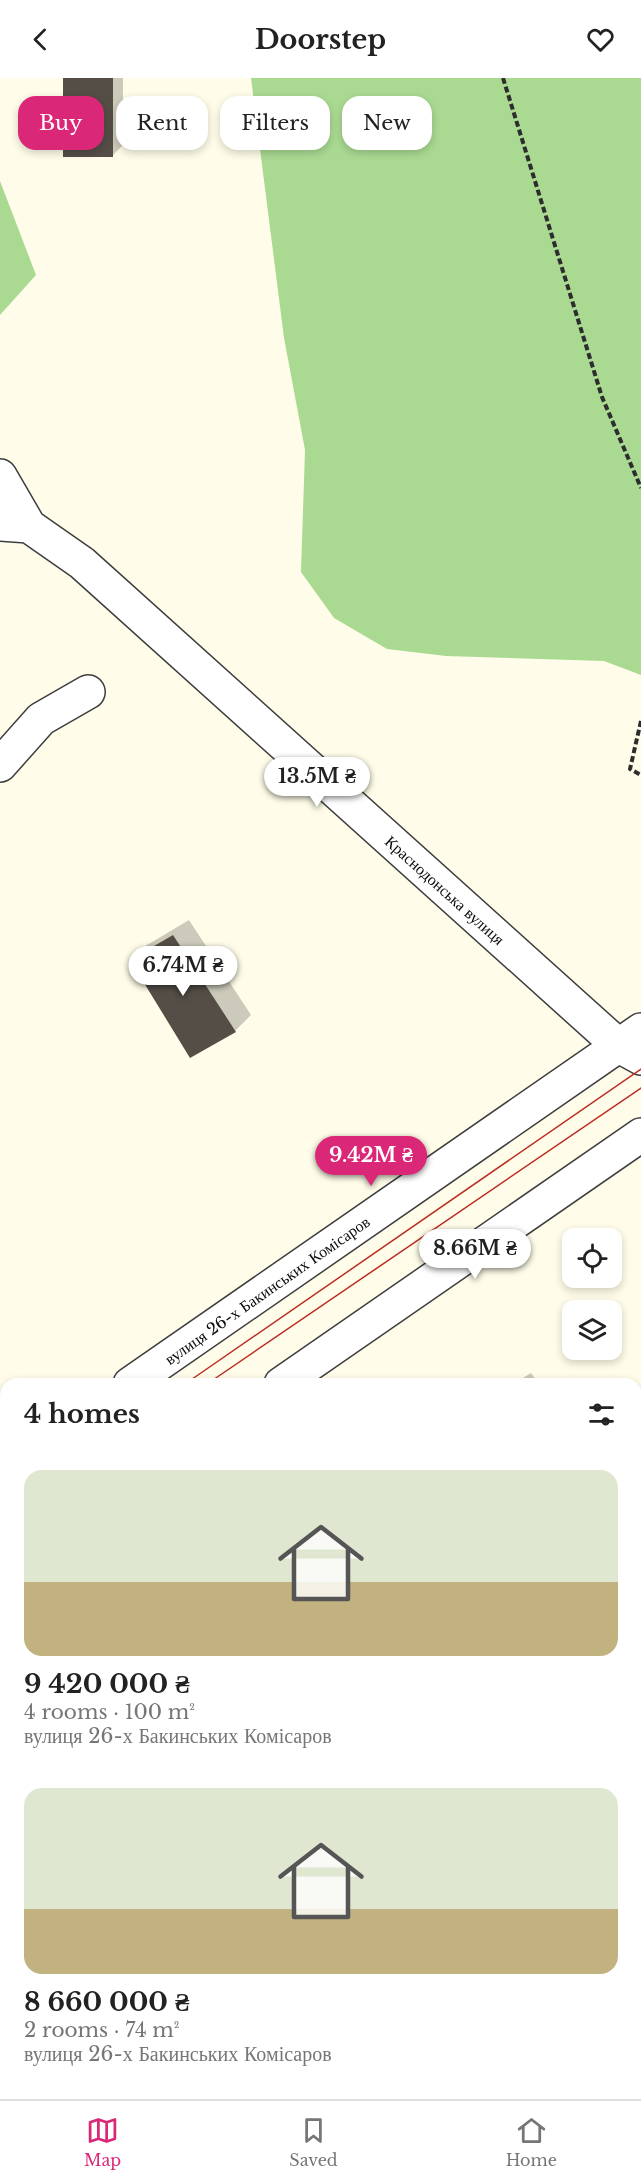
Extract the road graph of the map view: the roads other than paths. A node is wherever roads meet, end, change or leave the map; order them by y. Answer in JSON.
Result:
{"nodes":[{"id":1,"x":0,"y":476,"type":"edge"},
{"id":2,"x":14,"y":525,"type":"edge"},
{"id":3,"x":88,"y":692,"type":"dead end"},
{"id":4,"x":0,"y":765,"type":"edge"},
{"id":5,"x":634,"y":1045,"type":"edge"},
{"id":6,"x":641,"y":1135,"type":"edge"},
{"id":7,"x":139,"y":1378,"type":"edge"},
{"id":8,"x":290,"y":1378,"type":"edge"}],
"edges":[{"from":1,"to":2,"type":"street"},
{"from":2,"to":5,"type":"street","name":"Краснодонська вулиця"},
{"from":3,"to":4,"type":"street"},
{"from":5,"to":7,"type":"street","name":"вулиця 26-х Бакинських Комісаров"},
{"from":6,"to":8,"type":"street"}]}
